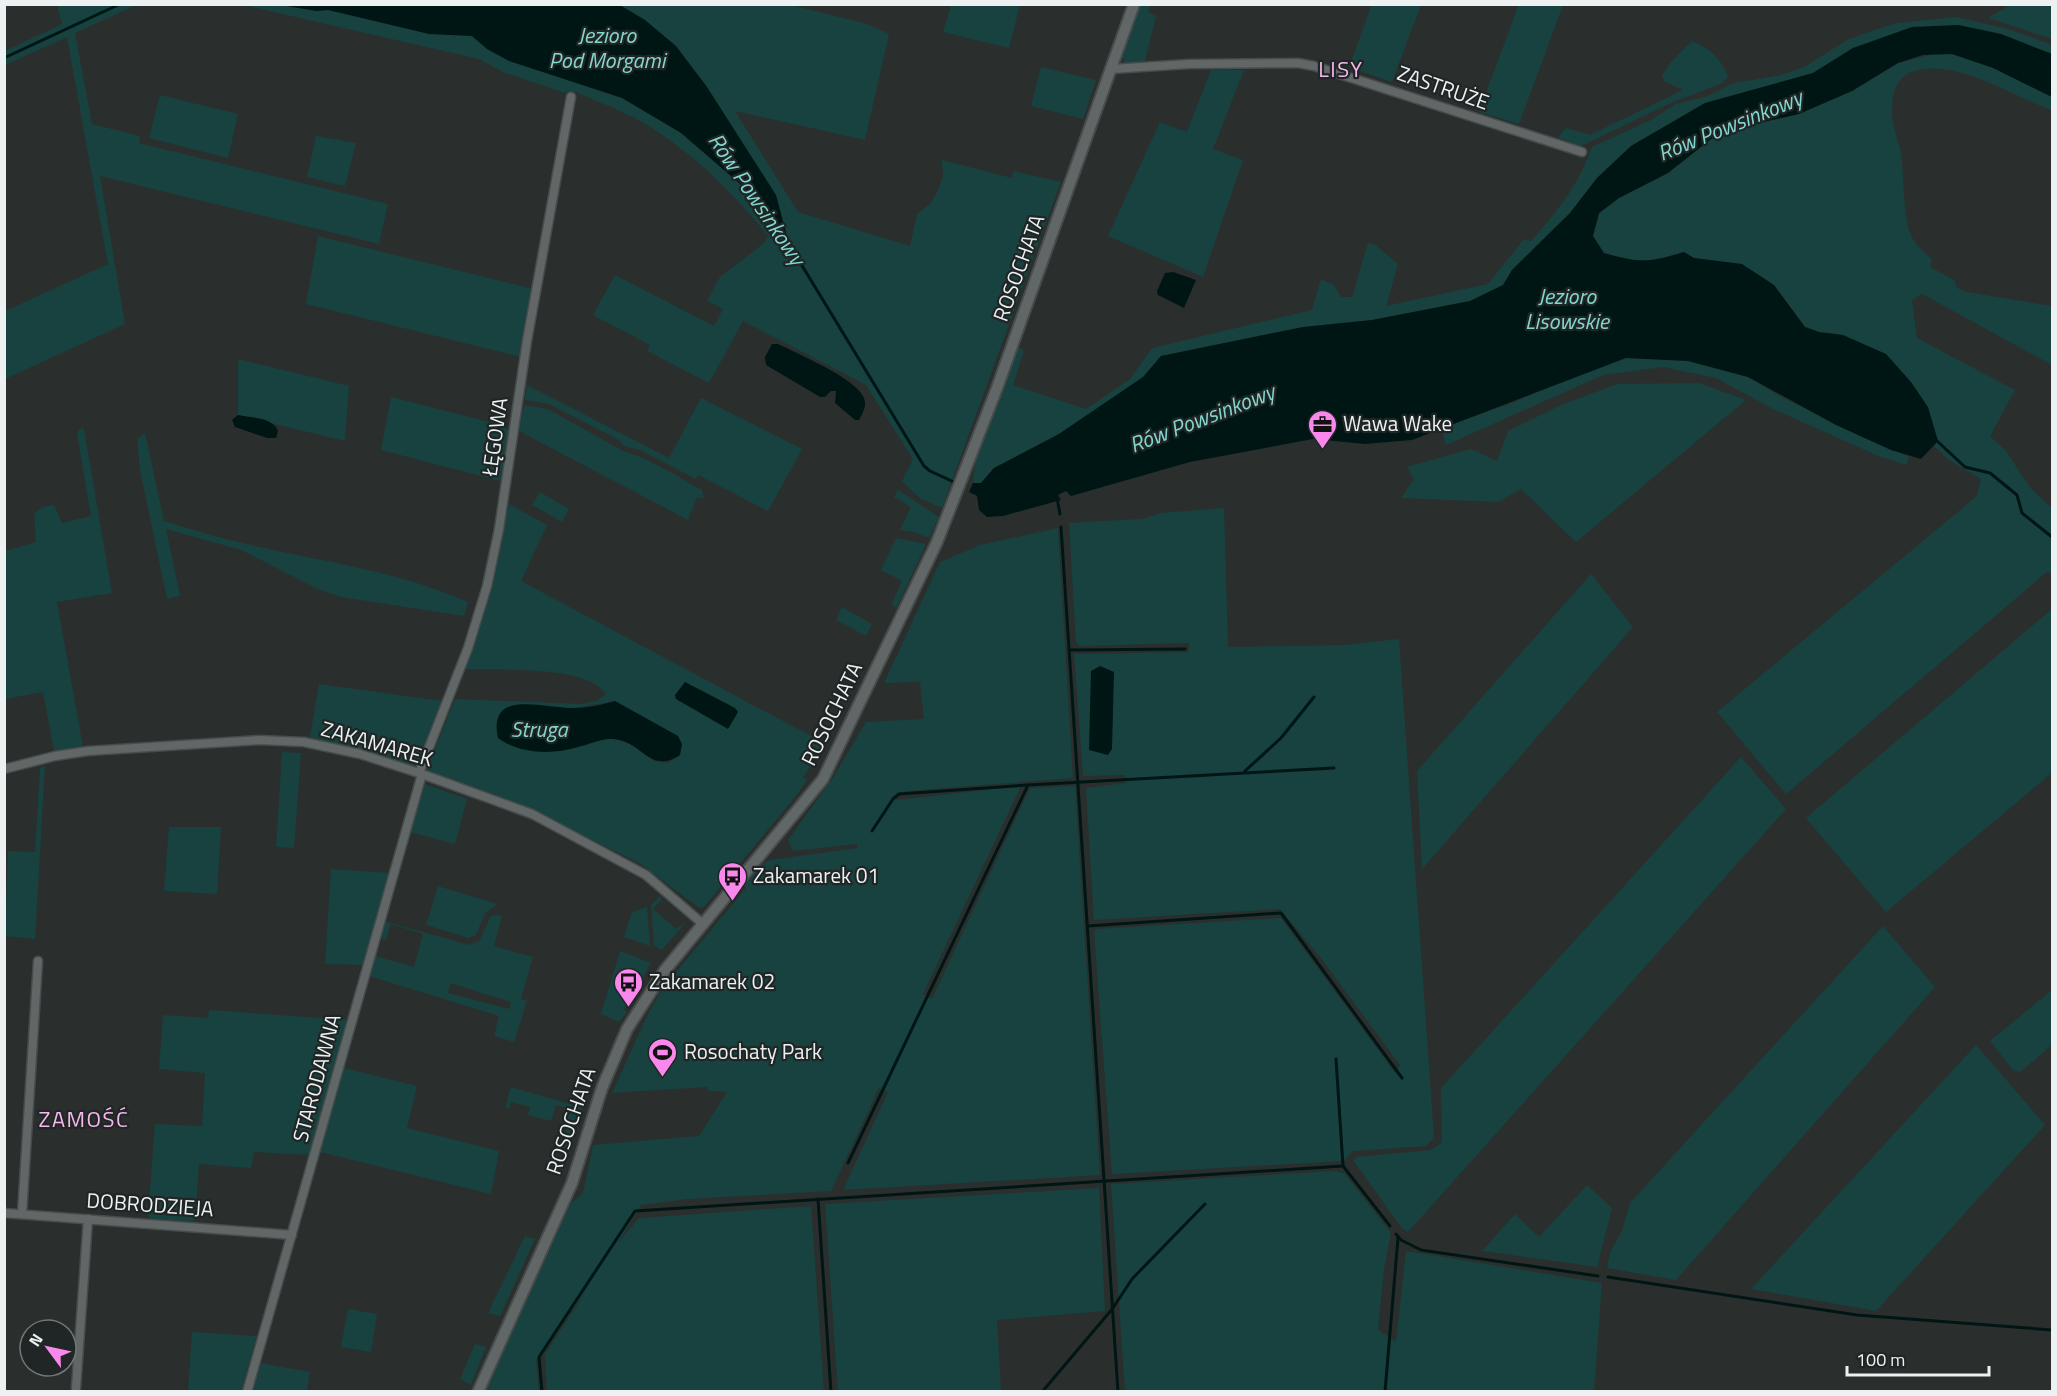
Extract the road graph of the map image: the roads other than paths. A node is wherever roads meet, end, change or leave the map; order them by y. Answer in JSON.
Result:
{"nodes":[{"id":1,"x":1134,"y":4,"type":"edge"},
{"id":2,"x":1111,"y":69,"type":"junction"},
{"id":3,"x":571,"y":97,"type":"dead end"},
{"id":4,"x":1582,"y":152,"type":"dead end"},
{"id":5,"x":4,"y":769,"type":"edge"},
{"id":6,"x":421,"y":773,"type":"junction"},
{"id":7,"x":703,"y":924,"type":"junction"},
{"id":8,"x":38,"y":961,"type":"dead end"},
{"id":9,"x":4,"y":1213,"type":"edge"},
{"id":10,"x":22,"y":1214,"type":"junction"},
{"id":11,"x":88,"y":1219,"type":"junction"},
{"id":12,"x":292,"y":1235,"type":"junction"},
{"id":13,"x":76,"y":1388,"type":"dead end"},
{"id":14,"x":248,"y":1392,"type":"edge"},
{"id":15,"x":478,"y":1392,"type":"edge"}],
"edges":[{"from":1,"to":2,"type":"street","name":"ROSOCHATA"},
{"from":2,"to":4,"type":"street","name":"ZASTRUŻE"},
{"from":2,"to":7,"type":"street","name":"ROSOCHATA"},
{"from":3,"to":6,"type":"street","name":"ŁĘGOWA"},
{"from":5,"to":6,"type":"street","name":"ZAKAMAREK"},
{"from":6,"to":7,"type":"street","name":"ZAKAMAREK"},
{"from":6,"to":12,"type":"street","name":"STARODAWNA"},
{"from":7,"to":15,"type":"street","name":"ROSOCHATA"},
{"from":8,"to":10,"type":"street"},
{"from":9,"to":10,"type":"street","name":"DOBRODZIEJA"},
{"from":10,"to":11,"type":"street","name":"DOBRODZIEJA"},
{"from":11,"to":12,"type":"street","name":"DOBRODZIEJA"},
{"from":11,"to":13,"type":"street"},
{"from":12,"to":14,"type":"street","name":"STARODAWNA"}]}
